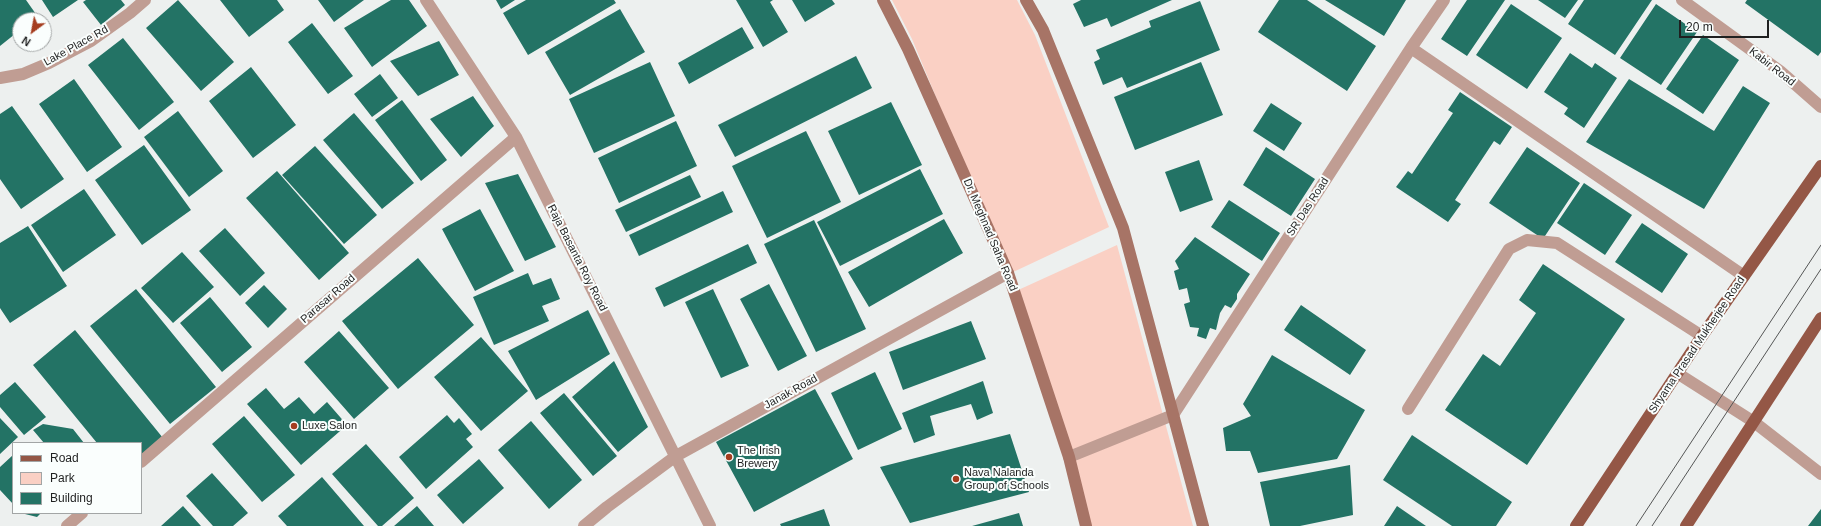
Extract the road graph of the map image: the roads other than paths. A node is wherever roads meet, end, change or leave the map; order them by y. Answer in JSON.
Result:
{"nodes":[{"id":1,"x":145,"y":0,"type":"edge"},
{"id":2,"x":426,"y":0,"type":"edge"},
{"id":3,"x":883,"y":0,"type":"edge"},
{"id":4,"x":1026,"y":0,"type":"edge"},
{"id":5,"x":1444,"y":0,"type":"edge"},
{"id":6,"x":1682,"y":0,"type":"edge"},
{"id":7,"x":1411,"y":48,"type":"junction"},
{"id":8,"x":0,"y":78,"type":"edge"},
{"id":9,"x":1821,"y":107,"type":"edge"},
{"id":10,"x":516,"y":137,"type":"junction"},
{"id":11,"x":1821,"y":166,"type":"edge"},
{"id":12,"x":1008,"y":273,"type":"junction"},
{"id":13,"x":1744,"y":276,"type":"junction"},
{"id":14,"x":1821,"y":318,"type":"edge"},
{"id":15,"x":1702,"y":336,"type":"junction"},
{"id":16,"x":1677,"y":372,"type":"junction"},
{"id":17,"x":1408,"y":409,"type":"dead end"},
{"id":18,"x":1174,"y":415,"type":"junction"},
{"id":19,"x":1754,"y":422,"type":"junction"},
{"id":20,"x":676,"y":456,"type":"junction"},
{"id":21,"x":1069,"y":457,"type":"junction"},
{"id":22,"x":142,"y":461,"type":"edge"},
{"id":23,"x":1821,"y":474,"type":"edge"},
{"id":24,"x":81,"y":514,"type":"edge"},
{"id":25,"x":67,"y":526,"type":"edge"},
{"id":26,"x":584,"y":526,"type":"edge"},
{"id":27,"x":710,"y":526,"type":"edge"},
{"id":28,"x":1086,"y":526,"type":"edge"},
{"id":29,"x":1203,"y":526,"type":"edge"},
{"id":30,"x":1576,"y":526,"type":"edge"},
{"id":31,"x":1686,"y":526,"type":"edge"}],
"edges":[{"from":1,"to":8,"type":"street","name":"Lake Place Rd"},
{"from":2,"to":10,"type":"street","name":"Raja Basanta Roy Road"},
{"from":3,"to":12,"type":"street","name":"Dr. Meghnad Saha Road"},
{"from":4,"to":18,"type":"street"},
{"from":5,"to":7,"type":"street","name":"SR Das Road"},
{"from":6,"to":9,"type":"street","name":"Kabir Road"},
{"from":7,"to":13,"type":"street"},
{"from":7,"to":18,"type":"street","name":"SR Das Road"},
{"from":10,"to":20,"type":"street","name":"Raja Basanta Roy Road"},
{"from":10,"to":22,"type":"street","name":"Parasar Road"},
{"from":11,"to":13,"type":"main road","name":"Shyama Prasad Mukherjee Road"},
{"from":12,"to":20,"type":"street","name":"Janak Road"},
{"from":12,"to":21,"type":"street","name":"Dr. Meghnad Saha Road"},
{"from":13,"to":15,"type":"main road","name":"Shyama Prasad Mukherjee Road"},
{"from":14,"to":19,"type":"main road"},
{"from":15,"to":16,"type":"main road","name":"Shyama Prasad Mukherjee Road"},
{"from":15,"to":17,"type":"street"},
{"from":16,"to":19,"type":"street"},
{"from":16,"to":30,"type":"main road","name":"Shyama Prasad Mukherjee Road"},
{"from":18,"to":21,"type":"street"},
{"from":18,"to":29,"type":"street"},
{"from":19,"to":23,"type":"street"},
{"from":19,"to":31,"type":"main road"},
{"from":20,"to":26,"type":"street","name":"Janak Road"},
{"from":20,"to":27,"type":"street","name":"Raja Basanta Roy Road"},
{"from":21,"to":28,"type":"street","name":"Dr. Meghnad Saha Road"},
{"from":24,"to":25,"type":"street"}]}
